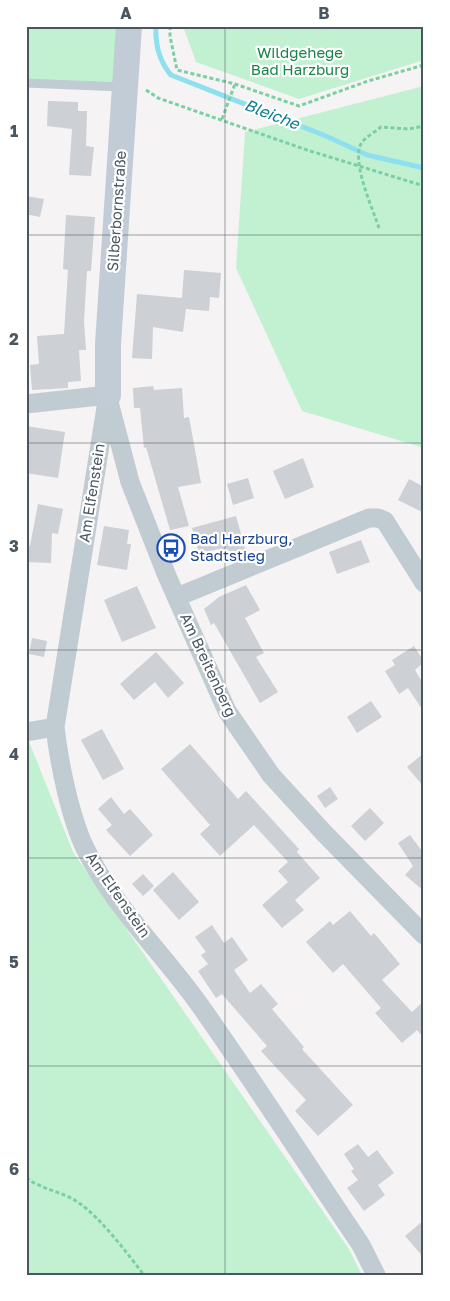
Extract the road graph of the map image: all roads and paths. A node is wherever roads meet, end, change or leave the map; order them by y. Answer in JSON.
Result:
{"nodes":[{"id":1,"x":128,"y":26,"type":"edge"},
{"id":2,"x":170,"y":26,"type":"edge"},
{"id":3,"x":424,"y":65,"type":"edge"},
{"id":4,"x":26,"y":83,"type":"edge"},
{"id":5,"x":235,"y":84,"type":"junction"},
{"id":6,"x":125,"y":87,"type":"junction"},
{"id":7,"x":170,"y":102,"type":"dead end"},
{"id":8,"x":222,"y":118,"type":"junction"},
{"id":9,"x":424,"y":126,"type":"edge"},
{"id":10,"x":359,"y":166,"type":"junction"},
{"id":11,"x":424,"y":186,"type":"edge"},
{"id":12,"x":379,"y":228,"type":"dead end"},
{"id":13,"x":108,"y":395,"type":"junction"},
{"id":14,"x":26,"y":404,"type":"edge"},
{"id":15,"x":424,"y":583,"type":"edge"},
{"id":16,"x":177,"y":597,"type":"junction"},
{"id":17,"x":55,"y":727,"type":"junction"},
{"id":18,"x":26,"y":732,"type":"edge"},
{"id":19,"x":424,"y":935,"type":"edge"},
{"id":20,"x":26,"y":1178,"type":"edge"},
{"id":21,"x":144,"y":1275,"type":"edge"},
{"id":22,"x":376,"y":1275,"type":"edge"}],
"edges":[{"from":1,"to":6,"type":"street","name":"Silberbornstraße"},
{"from":2,"to":5,"type":"path"},
{"from":3,"to":5,"type":"path"},
{"from":4,"to":6,"type":"lane"},
{"from":5,"to":8,"type":"path"},
{"from":6,"to":13,"type":"street","name":"Silberbornstraße"},
{"from":7,"to":8,"type":"path"},
{"from":8,"to":10,"type":"path"},
{"from":9,"to":10,"type":"path"},
{"from":10,"to":11,"type":"path"},
{"from":10,"to":12,"type":"path"},
{"from":13,"to":14,"type":"street"},
{"from":13,"to":16,"type":"street","name":"Am Breitenberg"},
{"from":13,"to":17,"type":"street","name":"Am Elfenstein"},
{"from":15,"to":16,"type":"street"},
{"from":16,"to":19,"type":"street","name":"Am Breitenberg"},
{"from":17,"to":18,"type":"street"},
{"from":17,"to":22,"type":"street","name":"Am Elfenstein"},
{"from":20,"to":21,"type":"path"}]}
